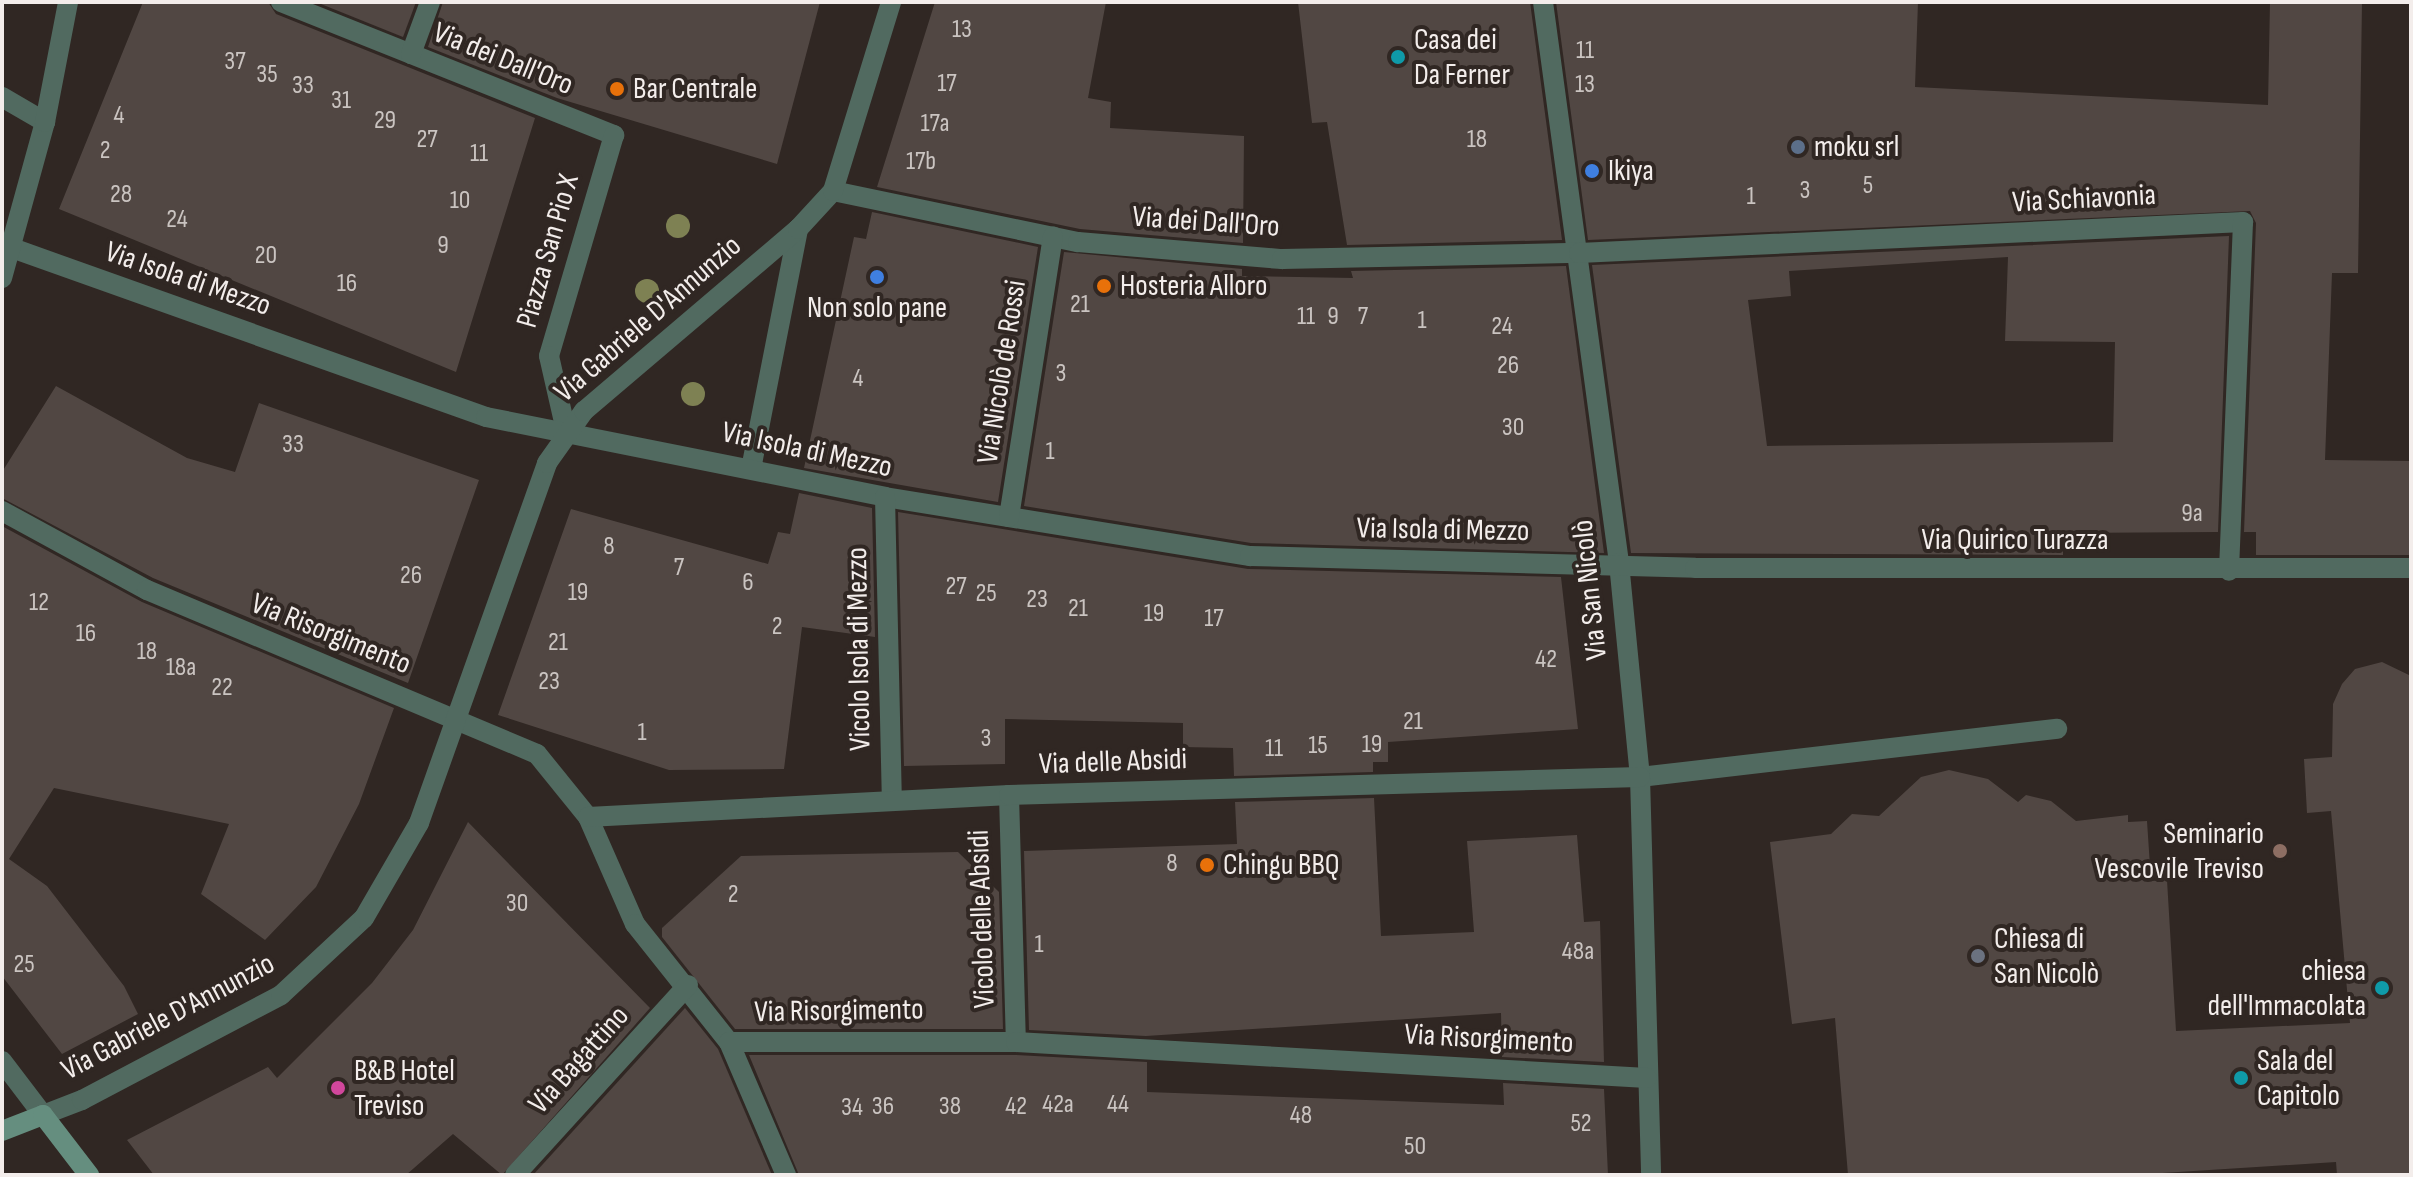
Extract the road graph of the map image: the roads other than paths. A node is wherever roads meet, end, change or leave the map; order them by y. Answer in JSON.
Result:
{"nodes":[{"id":1,"x":68,"y":2,"type":"edge"},
{"id":2,"x":281,"y":2,"type":"edge"},
{"id":3,"x":430,"y":2,"type":"edge"},
{"id":4,"x":891,"y":2,"type":"edge"},
{"id":5,"x":1543,"y":2,"type":"edge"},
{"id":6,"x":411,"y":54,"type":"junction"},
{"id":7,"x":2,"y":97,"type":"edge"},
{"id":8,"x":45,"y":122,"type":"junction"},
{"id":9,"x":614,"y":135,"type":"joint"},
{"id":10,"x":833,"y":191,"type":"junction"},
{"id":11,"x":798,"y":229,"type":"junction"},
{"id":12,"x":1053,"y":236,"type":"junction"},
{"id":13,"x":12,"y":248,"type":"junction"},
{"id":14,"x":1579,"y":253,"type":"junction"},
{"id":15,"x":2,"y":278,"type":"edge"},
{"id":16,"x":566,"y":431,"type":"junction"},
{"id":17,"x":751,"y":469,"type":"junction"},
{"id":18,"x":885,"y":497,"type":"junction"},
{"id":19,"x":2,"y":511,"type":"edge"},
{"id":20,"x":1009,"y":517,"type":"junction"},
{"id":21,"x":1619,"y":563,"type":"junction"},
{"id":22,"x":2411,"y":568,"type":"edge"},
{"id":23,"x":2229,"y":571,"type":"junction"},
{"id":24,"x":457,"y":718,"type":"junction"},
{"id":25,"x":2057,"y":729,"type":"dead end"},
{"id":26,"x":1640,"y":777,"type":"junction"},
{"id":27,"x":1009,"y":795,"type":"junction"},
{"id":28,"x":892,"y":800,"type":"junction"},
{"id":29,"x":588,"y":817,"type":"junction"},
{"id":30,"x":688,"y":985,"type":"junction"},
{"id":31,"x":729,"y":1042,"type":"junction"},
{"id":32,"x":1016,"y":1042,"type":"junction"},
{"id":33,"x":2,"y":1061,"type":"edge"},
{"id":34,"x":1647,"y":1078,"type":"junction"},
{"id":35,"x":43,"y":1115,"type":"junction"},
{"id":36,"x":2,"y":1131,"type":"edge"},
{"id":37,"x":89,"y":1175,"type":"edge"},
{"id":38,"x":515,"y":1175,"type":"edge"},
{"id":39,"x":786,"y":1175,"type":"edge"},
{"id":40,"x":1651,"y":1175,"type":"edge"}],
"edges":[{"from":1,"to":8,"type":"street"},
{"from":2,"to":6,"type":"street","name":"Via dei Dall'Oro"},
{"from":3,"to":6,"type":"street"},
{"from":4,"to":10,"type":"street","name":"Via Gabriele D'Annunzio"},
{"from":5,"to":14,"type":"street","name":"Via San Nicolò"},
{"from":6,"to":9,"type":"street","name":"Via dei Dall'Oro"},
{"from":7,"to":8,"type":"street"},
{"from":8,"to":13,"type":"street"},
{"from":9,"to":16,"type":"street","name":"Piazza San Pio X"},
{"from":10,"to":11,"type":"street","name":"Via Gabriele D'Annunzio"},
{"from":10,"to":12,"type":"street","name":"Via dei Dall'Oro"},
{"from":11,"to":16,"type":"street","name":"Via Gabriele D'Annunzio"},
{"from":11,"to":17,"type":"street"},
{"from":12,"to":14,"type":"street","name":"Via dei Dall'Oro"},
{"from":12,"to":20,"type":"street","name":"Via Nicolò de Rossi"},
{"from":13,"to":15,"type":"street"},
{"from":13,"to":16,"type":"street","name":"Via Isola di Mezzo"},
{"from":14,"to":21,"type":"street","name":"Via San Nicolò"},
{"from":14,"to":23,"type":"street","name":"Via Schiavonia"},
{"from":16,"to":17,"type":"street","name":"Via Isola di Mezzo"},
{"from":16,"to":24,"type":"street","name":"Via Gabriele D'Annunzio"},
{"from":17,"to":18,"type":"street","name":"Via Isola di Mezzo"},
{"from":18,"to":20,"type":"street","name":"Via Isola di Mezzo"},
{"from":18,"to":28,"type":"street","name":"Vicolo Isola di Mezzo"},
{"from":19,"to":24,"type":"street","name":"Via Risorgimento"},
{"from":20,"to":21,"type":"street","name":"Via Isola di Mezzo"},
{"from":21,"to":23,"type":"street","name":"Via Quirico Turazza"},
{"from":21,"to":26,"type":"street","name":"Via San Nicolò"},
{"from":22,"to":23,"type":"street","name":"Via Quirico Turazza"},
{"from":24,"to":29,"type":"street","name":"Via Risorgimento"},
{"from":24,"to":35,"type":"street","name":"Via Gabriele D'Annunzio"},
{"from":25,"to":26,"type":"street","name":"Via delle Absidi"},
{"from":26,"to":27,"type":"street","name":"Via delle Absidi"},
{"from":26,"to":34,"type":"street","name":"Via San Nicolò"},
{"from":27,"to":28,"type":"street","name":"Via delle Absidi"},
{"from":27,"to":32,"type":"street","name":"Vicolo delle Absidi"},
{"from":28,"to":29,"type":"street","name":"Via delle Absidi"},
{"from":29,"to":30,"type":"street","name":"Via Risorgimento"},
{"from":30,"to":31,"type":"street","name":"Via Risorgimento"},
{"from":30,"to":38,"type":"street","name":"Via Bagattino"},
{"from":31,"to":32,"type":"street","name":"Via Risorgimento"},
{"from":31,"to":39,"type":"street"},
{"from":32,"to":34,"type":"street","name":"Via Risorgimento"},
{"from":33,"to":35,"type":"street"},
{"from":34,"to":40,"type":"street","name":"Via San Nicolò"},
{"from":35,"to":36,"type":"street"},
{"from":35,"to":37,"type":"street"}]}
